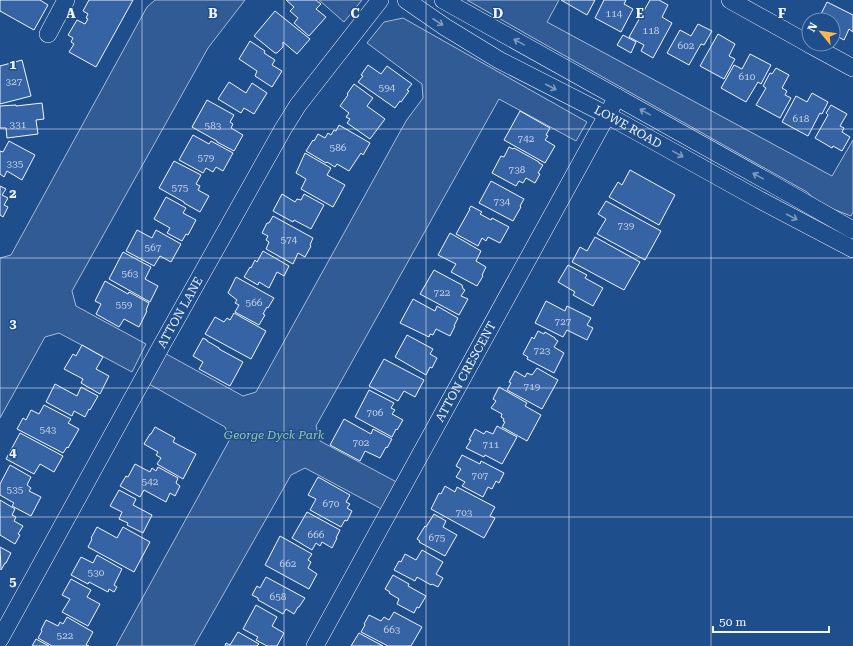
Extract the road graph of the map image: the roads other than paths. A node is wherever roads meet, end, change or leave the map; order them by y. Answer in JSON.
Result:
{"nodes":[{"id":1,"x":66,"y":0,"type":"edge"},
{"id":2,"x":380,"y":0,"type":"edge"},
{"id":3,"x":406,"y":0,"type":"edge"},
{"id":4,"x":443,"y":0,"type":"edge"},
{"id":5,"x":730,"y":0,"type":"edge"},
{"id":6,"x":48,"y":34,"type":"dead end"},
{"id":7,"x":801,"y":40,"type":"edge"},
{"id":8,"x":824,"y":52,"type":"edge"},
{"id":9,"x":853,"y":68,"type":"edge"},
{"id":10,"x":617,"y":97,"type":"junction"},
{"id":11,"x":607,"y":116,"type":"junction"},
{"id":12,"x":853,"y":230,"type":"edge"},
{"id":13,"x":853,"y":249,"type":"edge"},
{"id":14,"x":0,"y":638,"type":"edge"},
{"id":15,"x":315,"y":646,"type":"edge"}],
"edges":[{"from":1,"to":6,"type":"street"},
{"from":2,"to":14,"type":"street","name":"ATTON LANE"},
{"from":3,"to":11,"type":"street","name":"LOWE ROAD","one_way":true},
{"from":10,"to":4,"type":"street","name":"LOWE ROAD","one_way":true},
{"from":5,"to":7,"type":"street"},
{"from":8,"to":9,"type":"street"},
{"from":10,"to":11,"type":"street","name":"ATTON CRESCENT"},
{"from":12,"to":10,"type":"street","name":"LOWE ROAD","one_way":true},
{"from":11,"to":13,"type":"street","name":"LOWE ROAD","one_way":true},
{"from":11,"to":15,"type":"street","name":"ATTON CRESCENT"}]}
